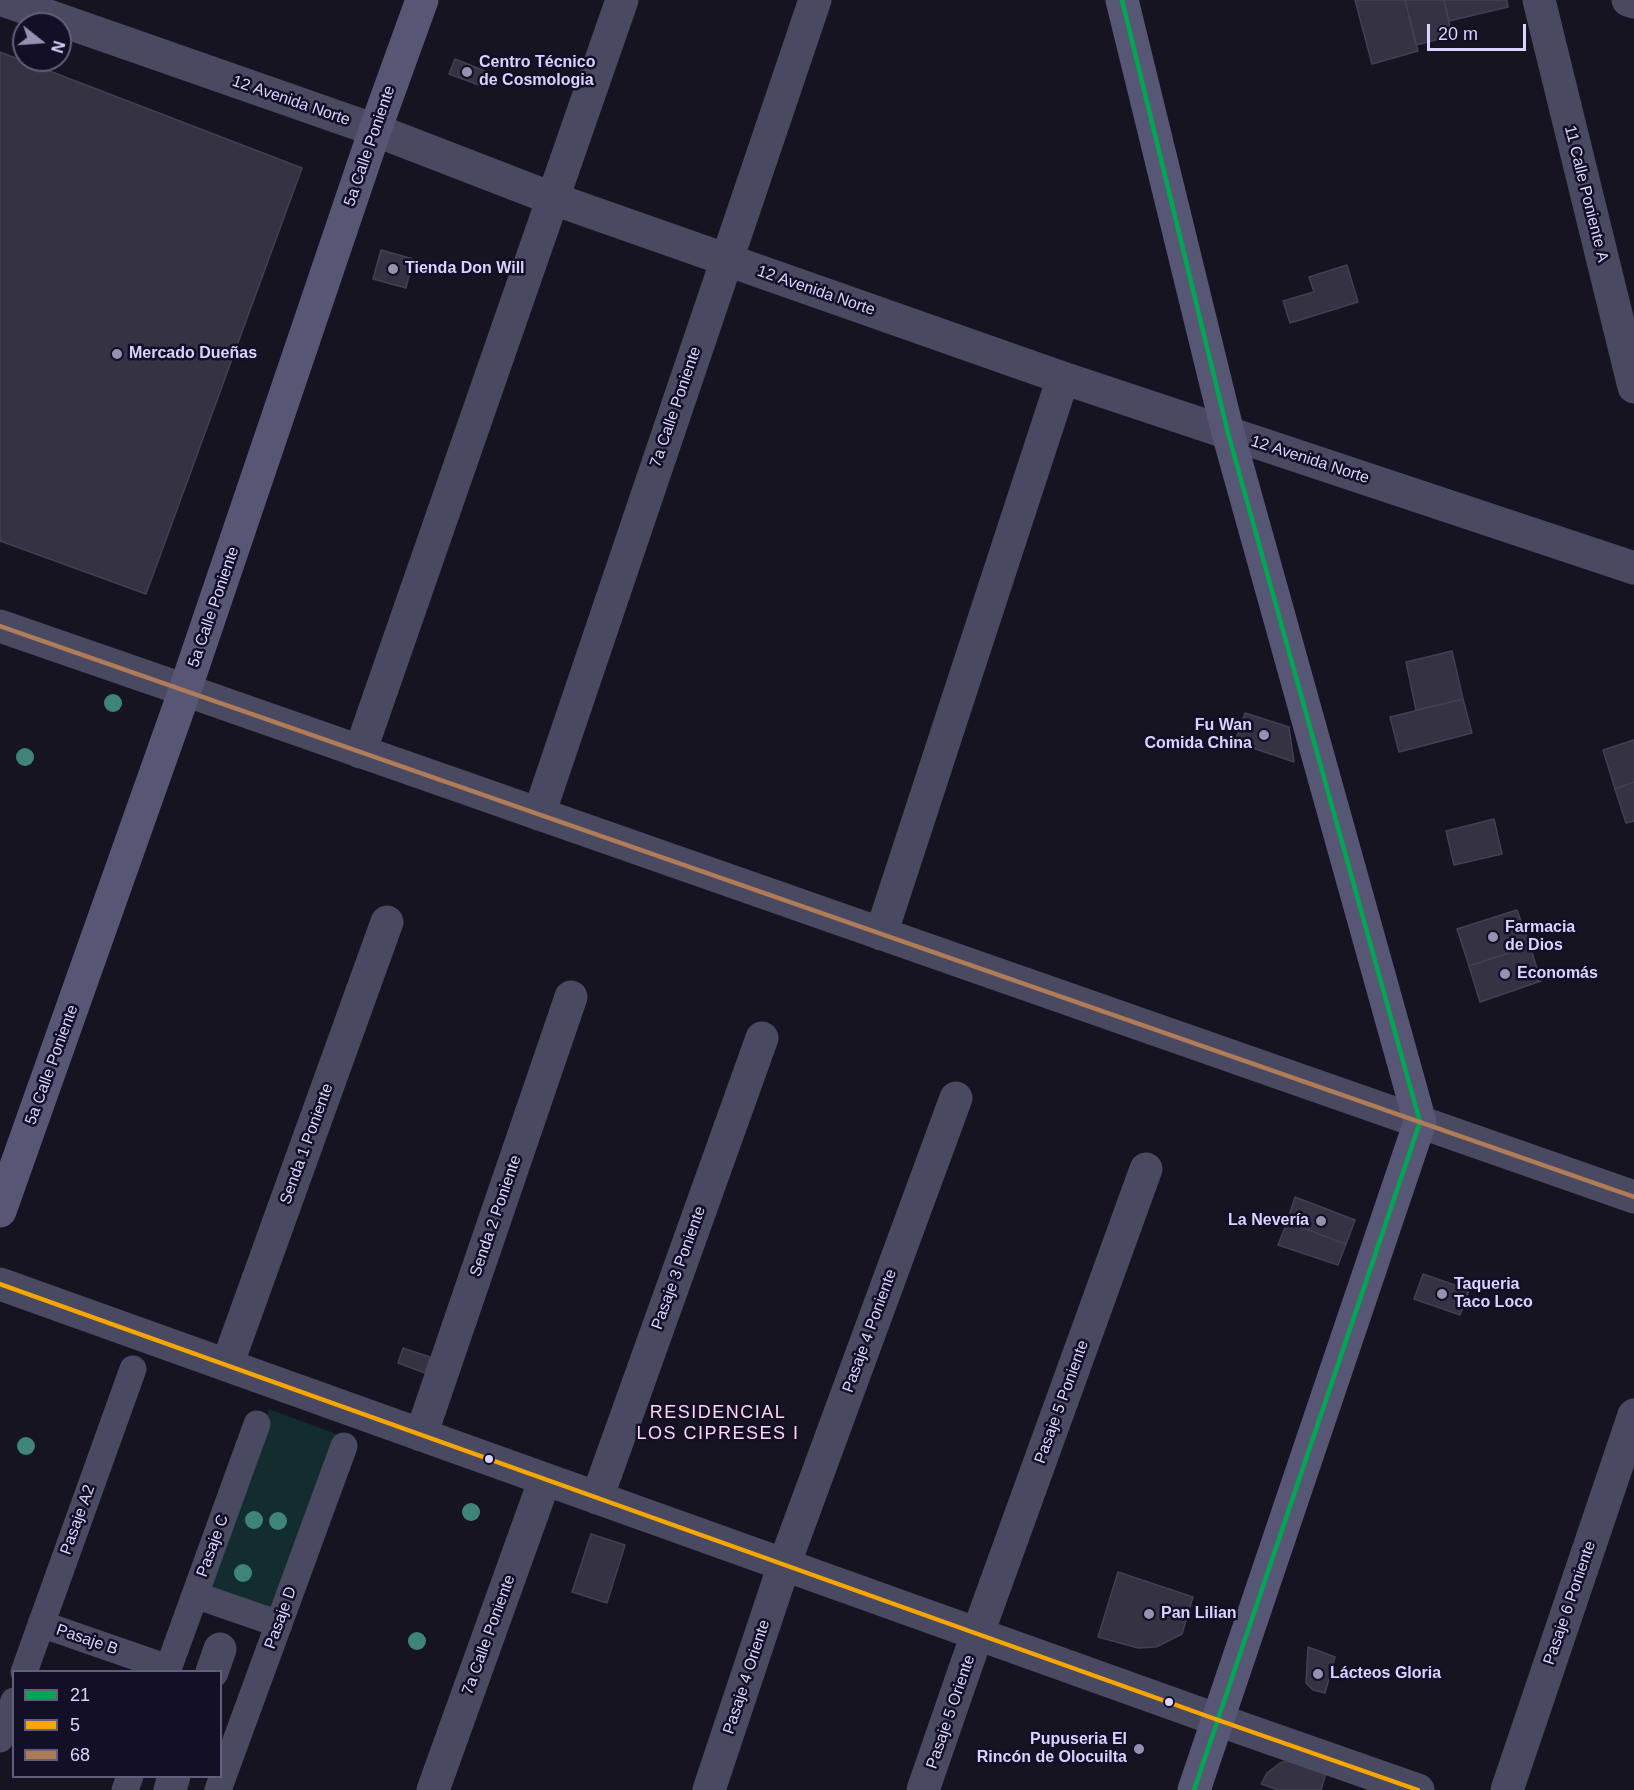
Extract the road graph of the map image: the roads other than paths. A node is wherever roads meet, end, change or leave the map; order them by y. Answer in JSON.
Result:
{"nodes":[{"id":1,"x":3,"y":0,"type":"edge"},
{"id":2,"x":422,"y":0,"type":"edge"},
{"id":3,"x":622,"y":0,"type":"edge"},
{"id":4,"x":815,"y":0,"type":"edge"},
{"id":5,"x":1122,"y":0,"type":"edge"},
{"id":6,"x":1539,"y":0,"type":"edge"},
{"id":7,"x":1628,"y":0,"type":"edge"},
{"id":8,"x":1634,"y":2,"type":"edge"},
{"id":9,"x":375,"y":130,"type":"junction"},
{"id":10,"x":551,"y":198,"type":"junction"},
{"id":11,"x":726,"y":260,"type":"junction"},
{"id":12,"x":1063,"y":378,"type":"junction"},
{"id":13,"x":1634,"y":387,"type":"edge"},
{"id":14,"x":1228,"y":433,"type":"junction"},
{"id":15,"x":1634,"y":568,"type":"edge"},
{"id":16,"x":0,"y":626,"type":"edge"},
{"id":17,"x":185,"y":690,"type":"junction"},
{"id":18,"x":360,"y":752,"type":"junction"},
{"id":19,"x":539,"y":814,"type":"junction"},
{"id":20,"x":387,"y":922,"type":"dead end"},
{"id":21,"x":881,"y":934,"type":"junction"},
{"id":22,"x":571,"y":997,"type":"dead end"},
{"id":23,"x":762,"y":1038,"type":"dead end"},
{"id":24,"x":956,"y":1098,"type":"dead end"},
{"id":25,"x":1420,"y":1122,"type":"junction"},
{"id":26,"x":1146,"y":1169,"type":"dead end"},
{"id":27,"x":1634,"y":1197,"type":"edge"},
{"id":28,"x":0,"y":1211,"type":"edge"},
{"id":29,"x":0,"y":1284,"type":"edge"},
{"id":30,"x":227,"y":1365,"type":"junction"},
{"id":31,"x":133,"y":1369,"type":"dead end"},
{"id":32,"x":1634,"y":1415,"type":"edge"},
{"id":33,"x":257,"y":1425,"type":"dead end"},
{"id":34,"x":421,"y":1435,"type":"junction"},
{"id":35,"x":344,"y":1446,"type":"dead end"},
{"id":36,"x":545,"y":1479,"type":"junction"},
{"id":37,"x":597,"y":1498,"type":"junction"},
{"id":38,"x":784,"y":1565,"type":"junction"},
{"id":39,"x":195,"y":1595,"type":"junction"},
{"id":40,"x":40,"y":1624,"type":"junction"},
{"id":41,"x":279,"y":1624,"type":"junction"},
{"id":42,"x":978,"y":1634,"type":"junction"},
{"id":43,"x":24,"y":1670,"type":"edge"},
{"id":44,"x":168,"y":1670,"type":"edge"},
{"id":45,"x":12,"y":1706,"type":"edge"},
{"id":46,"x":1218,"y":1720,"type":"junction"},
{"id":47,"x":0,"y":1739,"type":"edge"},
{"id":48,"x":218,"y":1790,"type":"edge"},
{"id":49,"x":433,"y":1790,"type":"edge"},
{"id":50,"x":709,"y":1790,"type":"edge"},
{"id":51,"x":923,"y":1790,"type":"edge"},
{"id":52,"x":1194,"y":1790,"type":"edge"},
{"id":53,"x":1418,"y":1790,"type":"edge"},
{"id":54,"x":1507,"y":1790,"type":"edge"}],
"edges":[{"from":1,"to":9,"type":"street","name":"12 Avenida Norte"},
{"from":2,"to":9,"type":"main road","name":"5a Calle Poniente"},
{"from":3,"to":10,"type":"street"},
{"from":4,"to":11,"type":"street","name":"7a Calle Poniente"},
{"from":5,"to":14,"type":"main road"},
{"from":6,"to":13,"type":"street","name":"11 Calle Poniente A"},
{"from":7,"to":8,"type":"street"},
{"from":9,"to":10,"type":"street","name":"12 Avenida Norte"},
{"from":9,"to":17,"type":"main road","name":"5a Calle Poniente"},
{"from":10,"to":11,"type":"street","name":"12 Avenida Norte"},
{"from":10,"to":18,"type":"street"},
{"from":11,"to":12,"type":"street","name":"12 Avenida Norte"},
{"from":11,"to":19,"type":"street","name":"7a Calle Poniente"},
{"from":12,"to":14,"type":"street","name":"12 Avenida Norte"},
{"from":12,"to":21,"type":"street"},
{"from":14,"to":15,"type":"street","name":"12 Avenida Norte"},
{"from":14,"to":25,"type":"main road"},
{"from":16,"to":17,"type":"street"},
{"from":17,"to":18,"type":"street"},
{"from":17,"to":28,"type":"main road","name":"5a Calle Poniente"},
{"from":18,"to":19,"type":"street"},
{"from":19,"to":21,"type":"street"},
{"from":20,"to":30,"type":"street","name":"Senda 1 Poniente"},
{"from":21,"to":25,"type":"street"},
{"from":22,"to":34,"type":"street","name":"Senda 2 Poniente"},
{"from":23,"to":37,"type":"street","name":"Pasaje 3 Poniente"},
{"from":24,"to":38,"type":"street","name":"Pasaje 4 Poniente"},
{"from":25,"to":27,"type":"street"},
{"from":25,"to":46,"type":"main road"},
{"from":26,"to":42,"type":"street","name":"Pasaje 5 Poniente"},
{"from":29,"to":30,"type":"street"},
{"from":30,"to":34,"type":"street"},
{"from":31,"to":40,"type":"street","name":"Pasaje A2"},
{"from":32,"to":54,"type":"street","name":"Pasaje 6 Poniente"},
{"from":33,"to":39,"type":"street","name":"Pasaje C"},
{"from":34,"to":36,"type":"street"},
{"from":35,"to":41,"type":"street","name":"Pasaje D"},
{"from":36,"to":37,"type":"street"},
{"from":36,"to":49,"type":"street","name":"7a Calle Poniente"},
{"from":37,"to":38,"type":"street"},
{"from":38,"to":42,"type":"street"},
{"from":38,"to":50,"type":"street","name":"Pasaje 4 Oriente"},
{"from":39,"to":41,"type":"street"},
{"from":39,"to":44,"type":"street","name":"Pasaje C"},
{"from":40,"to":43,"type":"street","name":"Pasaje A2"},
{"from":40,"to":44,"type":"street","name":"Pasaje B"},
{"from":41,"to":48,"type":"street","name":"Pasaje D"},
{"from":42,"to":46,"type":"street"},
{"from":42,"to":51,"type":"street","name":"Pasaje 5 Oriente"},
{"from":45,"to":47,"type":"street"},
{"from":46,"to":52,"type":"main road"},
{"from":46,"to":53,"type":"street"}]}
